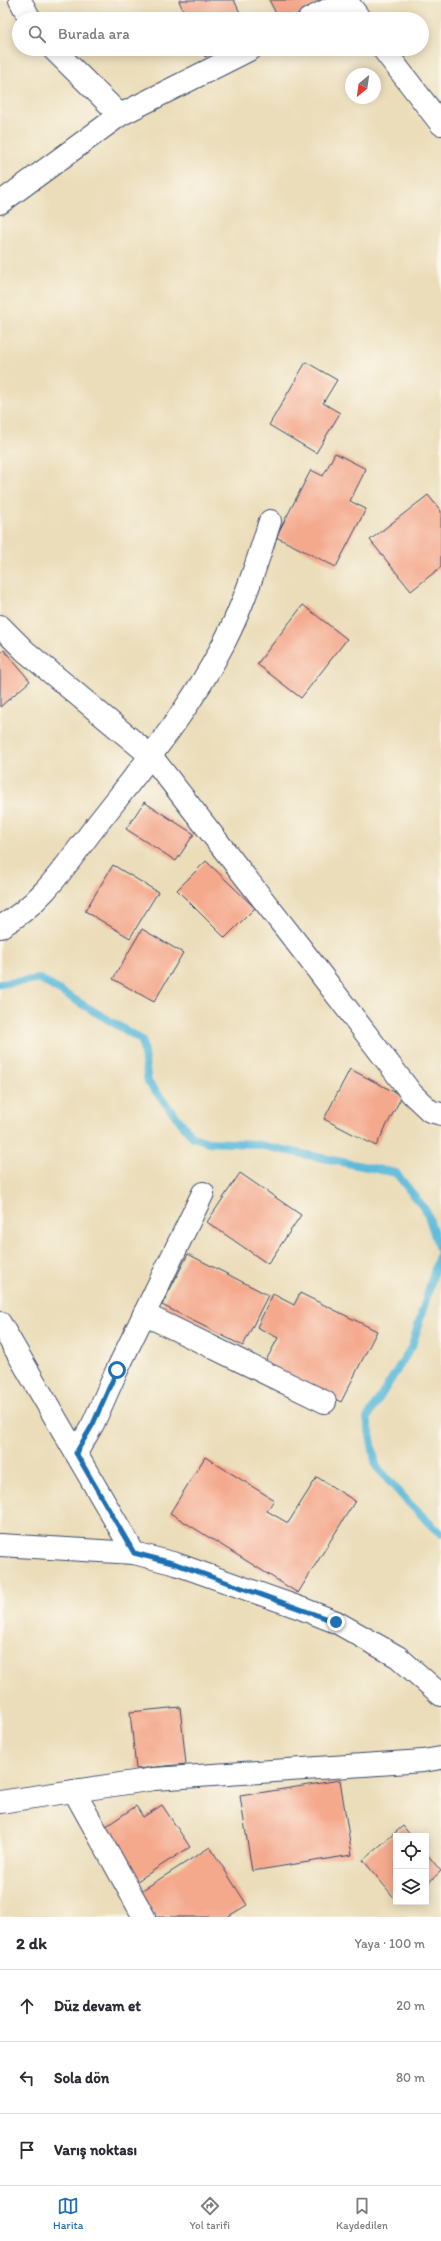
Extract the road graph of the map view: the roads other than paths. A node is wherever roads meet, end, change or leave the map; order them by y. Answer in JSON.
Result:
{"nodes":[{"id":1,"x":20,"y":0,"type":"edge"},
{"id":2,"x":346,"y":0,"type":"edge"},
{"id":3,"x":26,"y":12,"type":"edge"},
{"id":4,"x":323,"y":12,"type":"edge"},
{"id":5,"x":355,"y":12,"type":"edge"},
{"id":6,"x":60,"y":56,"type":"edge"},
{"id":7,"x":237,"y":56,"type":"edge"},
{"id":8,"x":388,"y":56,"type":"edge"},
{"id":9,"x":120,"y":116,"type":"junction"},
{"id":10,"x":441,"y":124,"type":"edge"},
{"id":11,"x":0,"y":203,"type":"edge"},
{"id":12,"x":270,"y":521,"type":"dead end"},
{"id":13,"x":0,"y":626,"type":"edge"},
{"id":14,"x":151,"y":756,"type":"junction"},
{"id":15,"x":0,"y":927,"type":"edge"},
{"id":16,"x":441,"y":1114,"type":"edge"},
{"id":17,"x":203,"y":1193,"type":"dead end"},
{"id":18,"x":144,"y":1314,"type":"junction"},
{"id":19,"x":0,"y":1323,"type":"edge"},
{"id":20,"x":325,"y":1402,"type":"dead end"},
{"id":21,"x":76,"y":1453,"type":"junction"},
{"id":22,"x":0,"y":1545,"type":"edge"},
{"id":23,"x":134,"y":1553,"type":"junction"},
{"id":24,"x":441,"y":1695,"type":"edge"},
{"id":25,"x":441,"y":1758,"type":"edge"},
{"id":26,"x":74,"y":1791,"type":"junction"},
{"id":27,"x":0,"y":1802,"type":"edge"},
{"id":28,"x":144,"y":1917,"type":"edge"}],
"edges":[{"from":1,"to":3,"type":"street"},
{"from":2,"to":4,"type":"street"},
{"from":2,"to":5,"type":"street"},
{"from":6,"to":9,"type":"street"},
{"from":7,"to":9,"type":"street"},
{"from":8,"to":10,"type":"street"},
{"from":9,"to":11,"type":"street"},
{"from":12,"to":14,"type":"street"},
{"from":13,"to":14,"type":"street"},
{"from":14,"to":15,"type":"street"},
{"from":14,"to":16,"type":"street"},
{"from":17,"to":18,"type":"street"},
{"from":18,"to":20,"type":"street"},
{"from":18,"to":21,"type":"street"},
{"from":19,"to":21,"type":"street"},
{"from":21,"to":23,"type":"street"},
{"from":22,"to":23,"type":"street"},
{"from":23,"to":24,"type":"street"},
{"from":25,"to":26,"type":"street"},
{"from":26,"to":27,"type":"street"},
{"from":26,"to":28,"type":"street"}]}
